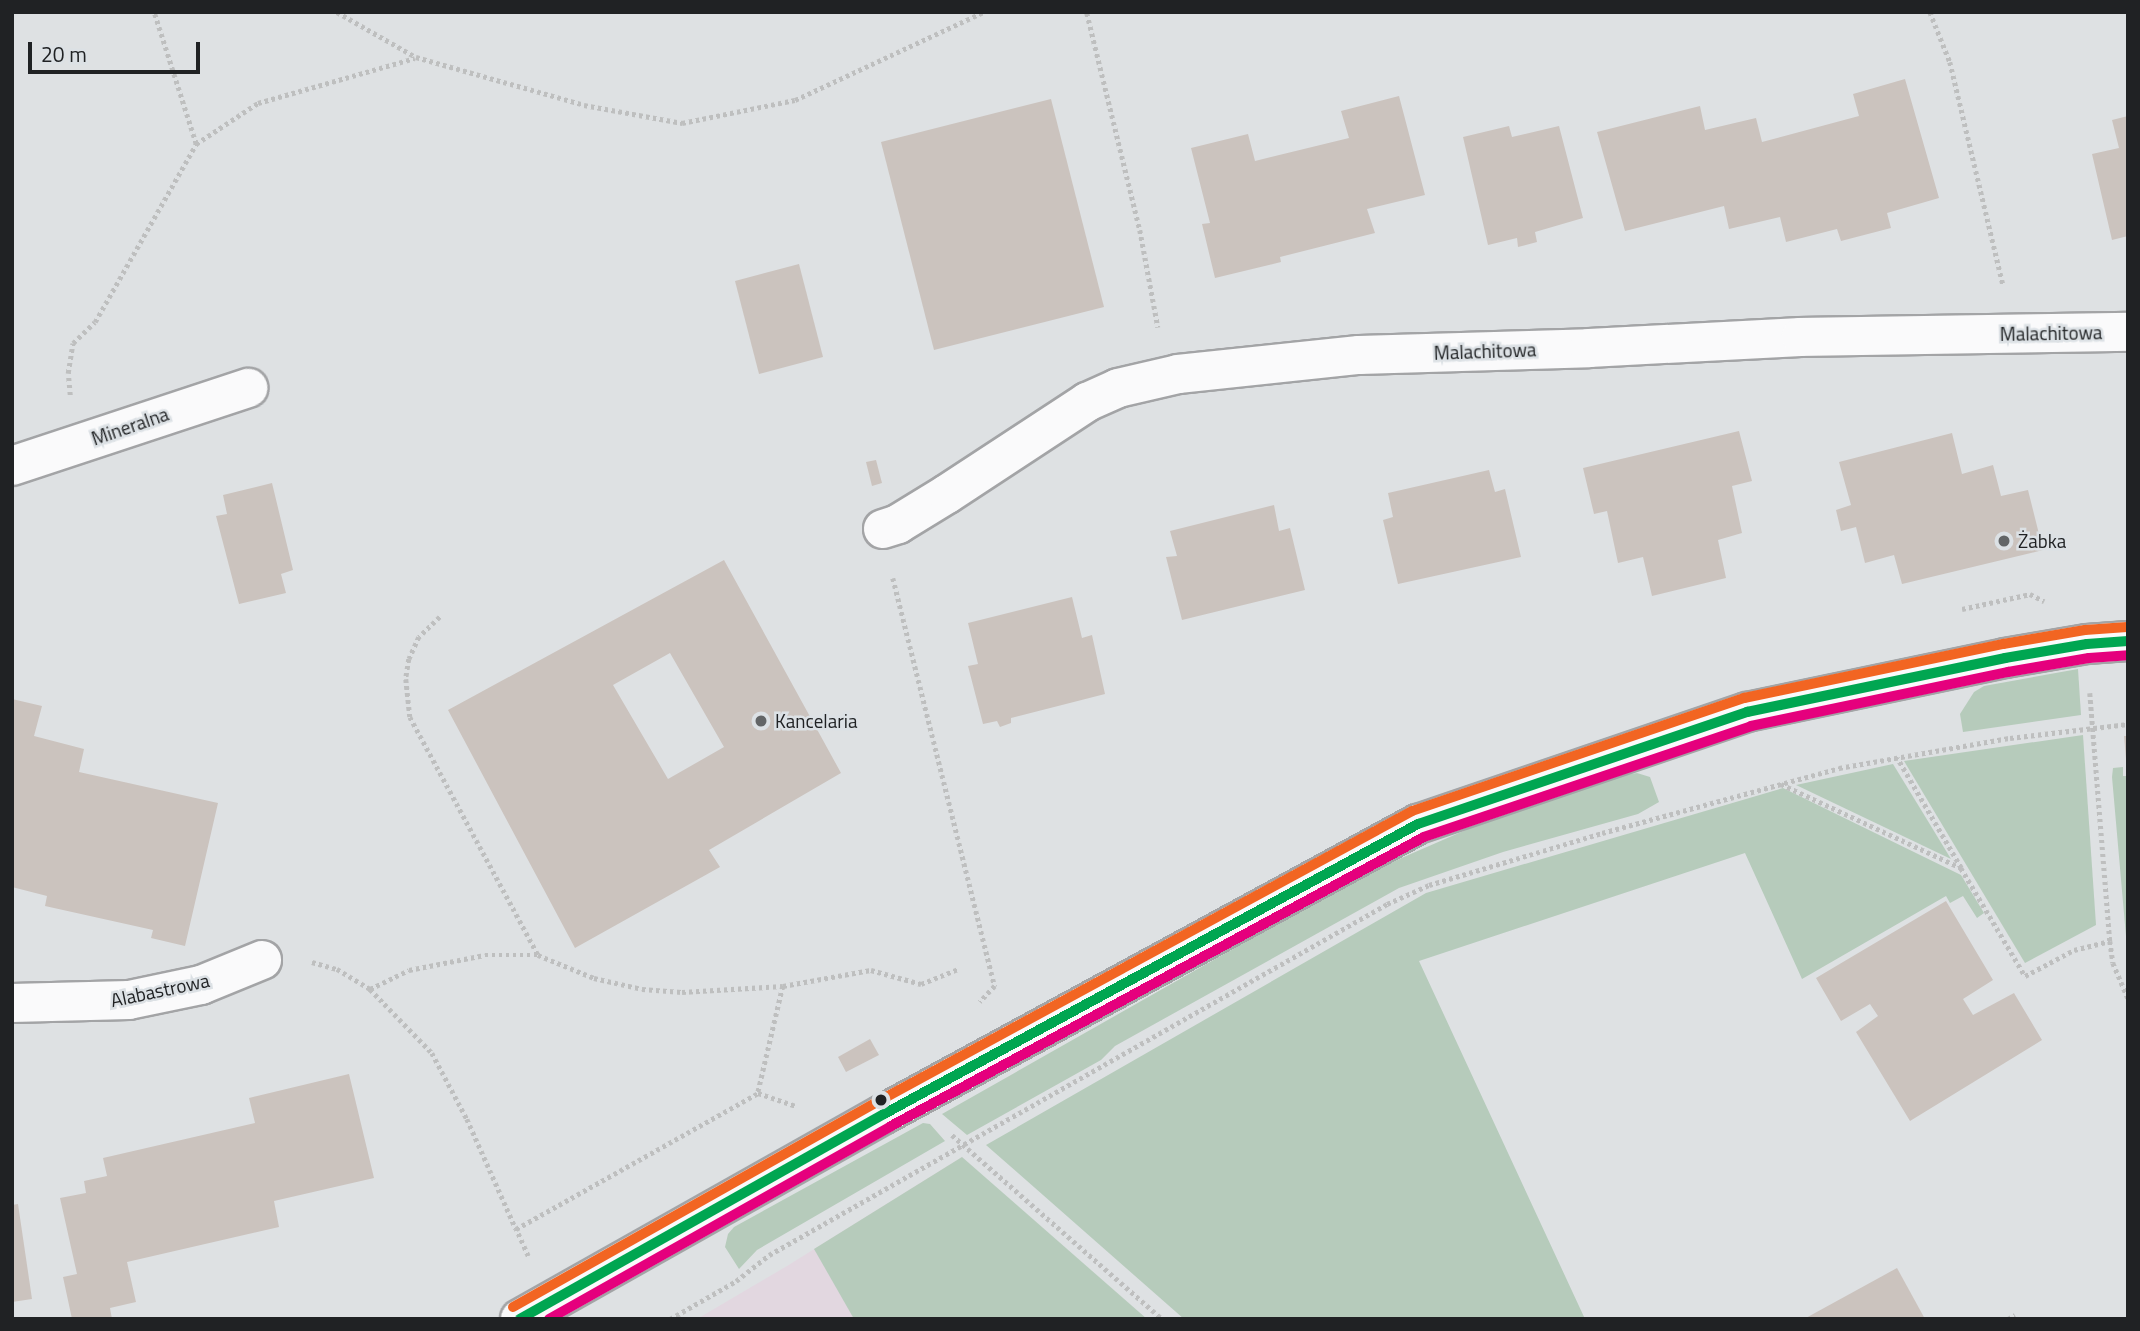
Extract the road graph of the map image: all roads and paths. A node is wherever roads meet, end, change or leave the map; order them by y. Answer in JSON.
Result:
{"nodes":[{"id":1,"x":154,"y":12,"type":"edge"},
{"id":2,"x":337,"y":12,"type":"edge"},
{"id":3,"x":984,"y":12,"type":"edge"},
{"id":4,"x":1930,"y":12,"type":"edge"},
{"id":5,"x":1087,"y":13,"type":"edge"},
{"id":6,"x":416,"y":57,"type":"junction"},
{"id":7,"x":196,"y":144,"type":"junction"},
{"id":8,"x":2128,"y":332,"type":"edge"},
{"id":9,"x":2008,"y":333,"type":"junction"},
{"id":10,"x":1167,"y":376,"type":"junction"},
{"id":11,"x":248,"y":388,"type":"dead end"},
{"id":12,"x":78,"y":444,"type":"junction"},
{"id":13,"x":12,"y":466,"type":"edge"},
{"id":14,"x":891,"y":526,"type":"joint"},
{"id":15,"x":440,"y":617,"type":"dead end"},
{"id":16,"x":2128,"y":641,"type":"edge"},
{"id":17,"x":2089,"y":685,"type":"dead end"},
{"id":18,"x":2128,"y":724,"type":"edge"},
{"id":19,"x":2092,"y":726,"type":"junction"},
{"id":20,"x":1897,"y":758,"type":"junction"},
{"id":21,"x":1780,"y":784,"type":"junction"},
{"id":22,"x":1961,"y":867,"type":"junction"},
{"id":23,"x":2110,"y":940,"type":"junction"},
{"id":24,"x":538,"y":955,"type":"junction"},
{"id":25,"x":262,"y":960,"type":"joint"},
{"id":26,"x":958,"y":969,"type":"dead end"},
{"id":27,"x":783,"y":986,"type":"junction"},
{"id":28,"x":995,"y":986,"type":"dead end"},
{"id":29,"x":370,"y":989,"type":"junction"},
{"id":30,"x":2128,"y":998,"type":"edge"},
{"id":31,"x":12,"y":1003,"type":"edge"},
{"id":32,"x":762,"y":1077,"type":"dead end"},
{"id":33,"x":758,"y":1093,"type":"dead end"},
{"id":34,"x":919,"y":1094,"type":"junction"},
{"id":35,"x":963,"y":1147,"type":"junction"},
{"id":36,"x":516,"y":1229,"type":"junction"},
{"id":37,"x":531,"y":1261,"type":"dead end"},
{"id":38,"x":2015,"y":1315,"type":"dead end"},
{"id":39,"x":520,"y":1319,"type":"edge"},
{"id":40,"x":670,"y":1319,"type":"edge"},
{"id":41,"x":1162,"y":1319,"type":"edge"},
{"id":42,"x":2008,"y":1319,"type":"edge"}],
"edges":[{"from":1,"to":7,"type":"path"},
{"from":2,"to":6,"type":"path"},
{"from":3,"to":6,"type":"path"},
{"from":4,"to":9,"type":"path"},
{"from":5,"to":10,"type":"path"},
{"from":6,"to":7,"type":"path"},
{"from":7,"to":12,"type":"path"},
{"from":8,"to":9,"type":"street","name":"Malachitowa"},
{"from":9,"to":10,"type":"street","name":"Malachitowa"},
{"from":10,"to":14,"type":"street","name":"Malachitowa"},
{"from":11,"to":12,"type":"street","name":"Mineralna"},
{"from":12,"to":13,"type":"street","name":"Mineralna"},
{"from":14,"to":28,"type":"path"},
{"from":15,"to":24,"type":"path"},
{"from":16,"to":34,"type":"street"},
{"from":17,"to":19,"type":"path"},
{"from":18,"to":19,"type":"path"},
{"from":19,"to":20,"type":"path"},
{"from":19,"to":23,"type":"path"},
{"from":20,"to":21,"type":"path"},
{"from":20,"to":22,"type":"path"},
{"from":21,"to":22,"type":"path"},
{"from":21,"to":35,"type":"path"},
{"from":22,"to":23,"type":"path"},
{"from":23,"to":30,"type":"path"},
{"from":24,"to":27,"type":"path"},
{"from":24,"to":29,"type":"path"},
{"from":25,"to":29,"type":"path"},
{"from":25,"to":31,"type":"street","name":"Alabastrowa"},
{"from":26,"to":27,"type":"path"},
{"from":27,"to":32,"type":"path"},
{"from":29,"to":36,"type":"path"},
{"from":33,"to":36,"type":"path"},
{"from":34,"to":35,"type":"path"},
{"from":34,"to":39,"type":"street"},
{"from":35,"to":40,"type":"path"},
{"from":35,"to":41,"type":"path"},
{"from":36,"to":37,"type":"path"},
{"from":38,"to":42,"type":"path"}]}
